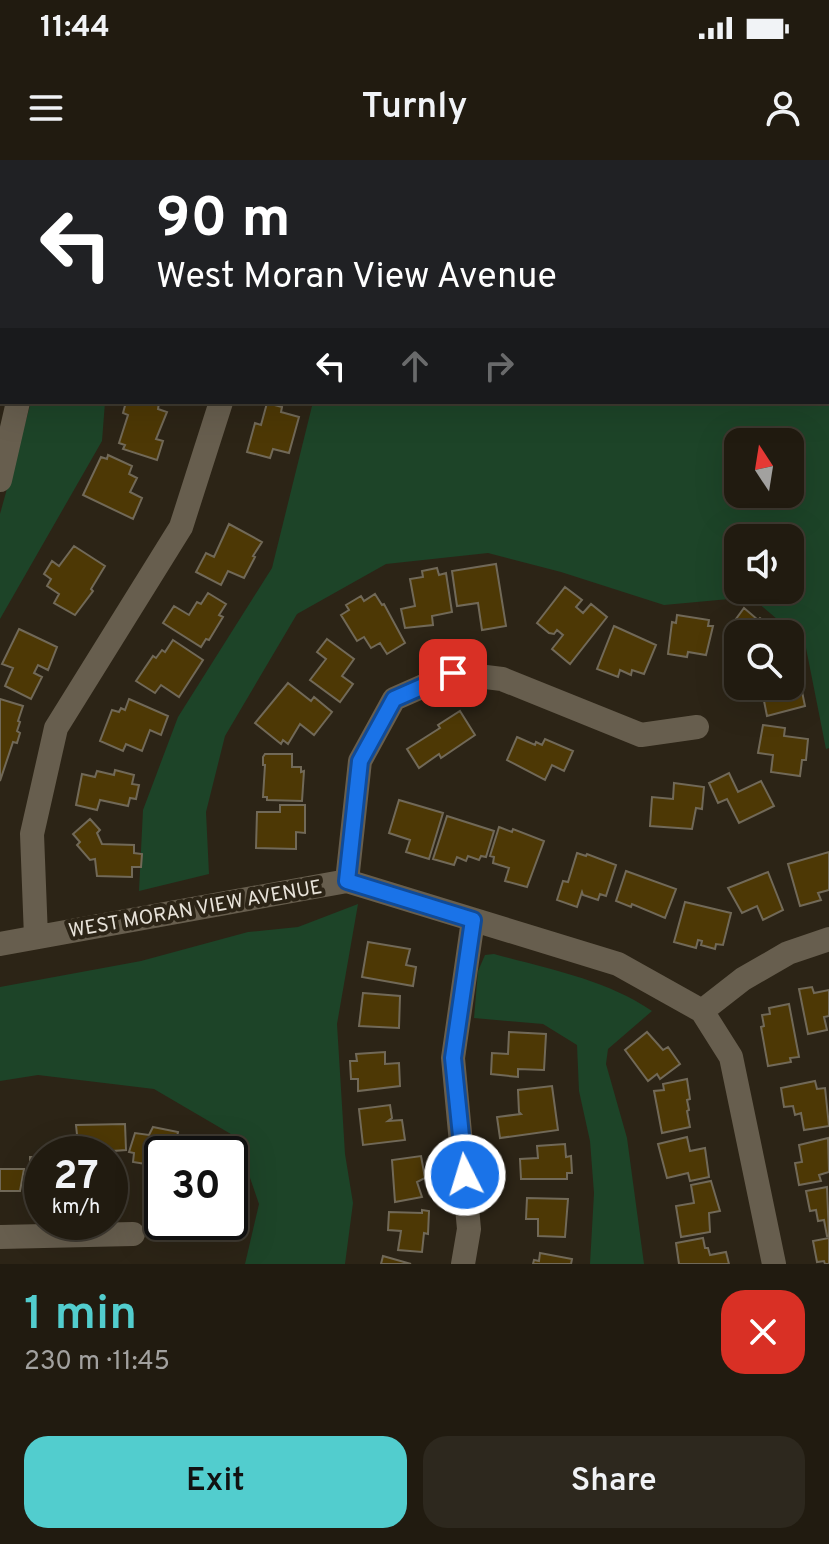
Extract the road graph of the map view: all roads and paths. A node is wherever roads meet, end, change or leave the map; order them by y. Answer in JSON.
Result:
{"nodes":[{"id":1,"x":18,"y":404,"type":"edge"},
{"id":2,"x":220,"y":404,"type":"edge"},
{"id":3,"x":0,"y":480,"type":"edge"},
{"id":4,"x":697,"y":727,"type":"dead end"},
{"id":5,"x":347,"y":881,"type":"junction"},
{"id":6,"x":473,"y":920,"type":"junction"},
{"id":7,"x":36,"y":937,"type":"junction"},
{"id":8,"x":829,"y":939,"type":"edge"},
{"id":9,"x":0,"y":944,"type":"edge"},
{"id":10,"x":702,"y":1011,"type":"junction"},
{"id":11,"x":133,"y":1234,"type":"dead end"},
{"id":12,"x":0,"y":1237,"type":"edge"},
{"id":13,"x":463,"y":1264,"type":"edge"},
{"id":14,"x":774,"y":1264,"type":"edge"}],
"edges":[{"from":1,"to":3,"type":"street"},
{"from":2,"to":7,"type":"street"},
{"from":4,"to":5,"type":"street"},
{"from":5,"to":6,"type":"street","name":"WEST MORAN VIEW AVENUE"},
{"from":5,"to":7,"type":"street","name":"WEST MORAN VIEW AVENUE"},
{"from":6,"to":10,"type":"street","name":"WEST MORAN VIEW AVENUE"},
{"from":6,"to":13,"type":"street"},
{"from":7,"to":9,"type":"street","name":"WEST MORAN VIEW AVENUE"},
{"from":8,"to":10,"type":"street"},
{"from":10,"to":14,"type":"street"},
{"from":11,"to":12,"type":"street"}]}
